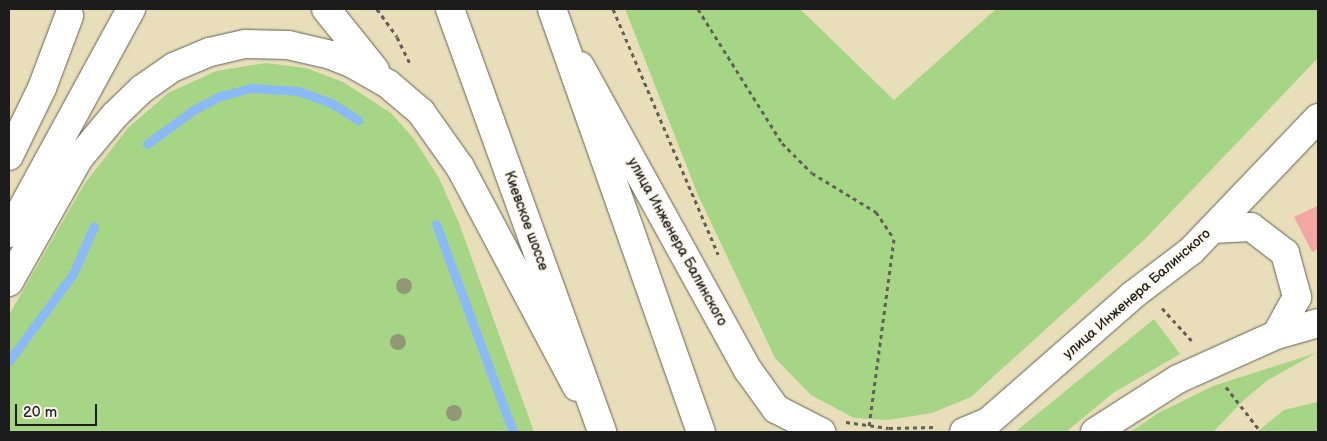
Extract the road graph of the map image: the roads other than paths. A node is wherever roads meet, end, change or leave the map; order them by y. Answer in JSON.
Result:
{"nodes":[{"id":1,"x":131,"y":9,"type":"edge"},
{"id":2,"x":326,"y":9,"type":"edge"},
{"id":3,"x":450,"y":9,"type":"edge"},
{"id":4,"x":69,"y":16,"type":"dead end"},
{"id":5,"x":556,"y":18,"type":"edge"},
{"id":6,"x":388,"y":84,"type":"junction"},
{"id":7,"x":1318,"y":118,"type":"edge"},
{"id":8,"x":9,"y":156,"type":"edge"},
{"id":9,"x":1212,"y":229,"type":"junction"},
{"id":10,"x":9,"y":233,"type":"edge"},
{"id":11,"x":9,"y":282,"type":"edge"},
{"id":12,"x":1318,"y":323,"type":"edge"},
{"id":13,"x":1276,"y":336,"type":"junction"},
{"id":14,"x":831,"y":427,"type":"edge"},
{"id":15,"x":601,"y":432,"type":"edge"},
{"id":16,"x":701,"y":432,"type":"edge"},
{"id":17,"x":964,"y":432,"type":"edge"},
{"id":18,"x":1096,"y":432,"type":"edge"}],
"edges":[{"from":1,"to":10,"type":"main road"},
{"from":2,"to":6,"type":"main road"},
{"from":3,"to":15,"type":"main road","name":"Киевское шоссе"},
{"from":4,"to":8,"type":"main road"},
{"from":5,"to":14,"type":"main road","name":"улица Инженера Балинского"},
{"from":5,"to":16,"type":"main road"},
{"from":6,"to":11,"type":"main road"},
{"from":6,"to":15,"type":"main road"},
{"from":7,"to":9,"type":"main road","name":"улица Инженера Балинского"},
{"from":9,"to":13,"type":"main road"},
{"from":9,"to":17,"type":"main road","name":"улица Инженера Балинского"},
{"from":12,"to":13,"type":"main road"},
{"from":13,"to":18,"type":"main road"}]}
